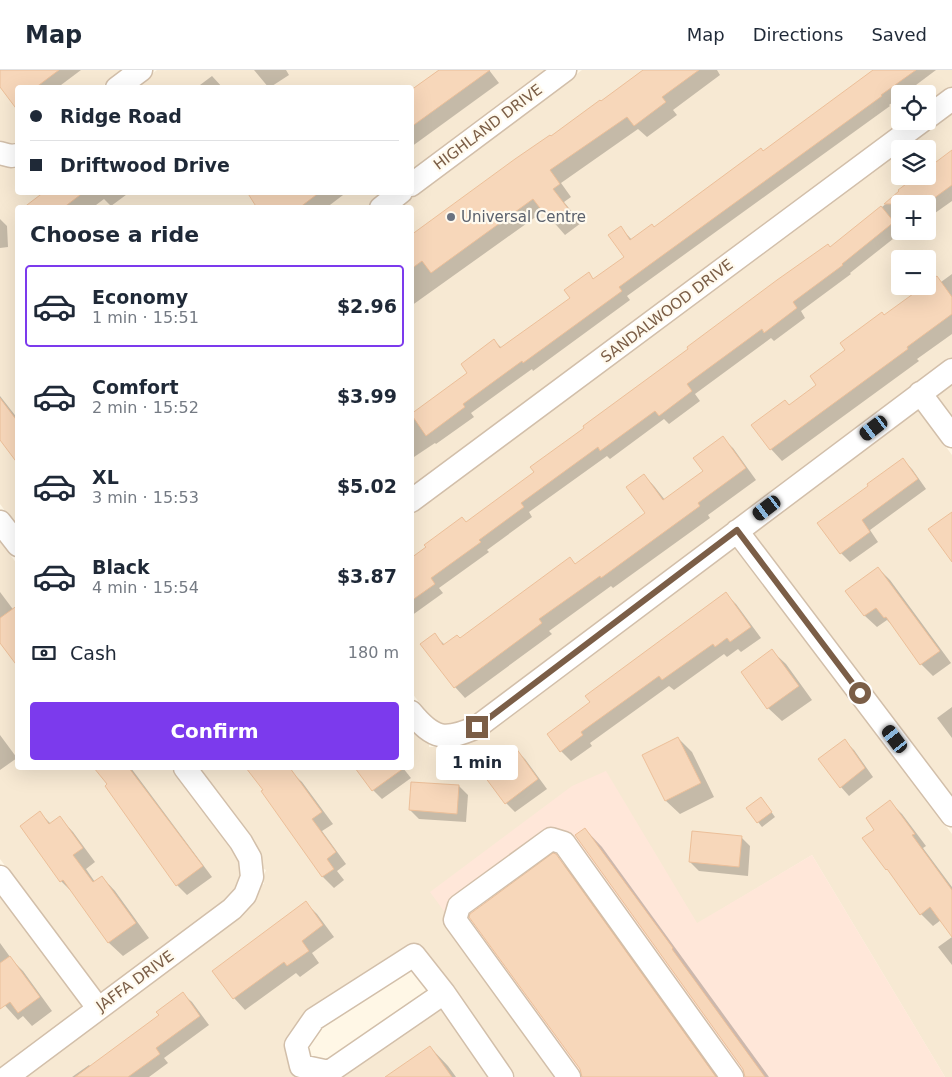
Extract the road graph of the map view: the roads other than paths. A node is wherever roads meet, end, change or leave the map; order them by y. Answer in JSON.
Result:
{"nodes":[{"id":1,"x":141,"y":70,"type":"edge"},
{"id":2,"x":565,"y":70,"type":"edge"},
{"id":3,"x":121,"y":85,"type":"edge"},
{"id":4,"x":952,"y":99,"type":"edge"},
{"id":5,"x":936,"y":111,"type":"edge"},
{"id":6,"x":910,"y":130,"type":"edge"},
{"id":7,"x":0,"y":153,"type":"edge"},
{"id":8,"x":15,"y":155,"type":"edge"},
{"id":9,"x":414,"y":183,"type":"edge"},
{"id":10,"x":397,"y":195,"type":"edge"},
{"id":11,"x":385,"y":205,"type":"edge"},
{"id":12,"x":952,"y":370,"type":"edge"},
{"id":13,"x":920,"y":394,"type":"junction"},
{"id":14,"x":952,"y":436,"type":"edge"},
{"id":15,"x":414,"y":500,"type":"edge"},
{"id":16,"x":0,"y":522,"type":"edge"},
{"id":17,"x":737,"y":530,"type":"junction"},
{"id":18,"x":15,"y":541,"type":"edge"},
{"id":19,"x":414,"y":715,"type":"edge"},
{"id":20,"x":187,"y":770,"type":"edge"},
{"id":21,"x":952,"y":815,"type":"edge"},
{"id":22,"x":0,"y":877,"type":"edge"},
{"id":23,"x":444,"y":993,"type":"junction"},
{"id":24,"x":98,"y":1008,"type":"junction"},
{"id":25,"x":7,"y":1077,"type":"edge"},
{"id":26,"x":502,"y":1077,"type":"edge"},
{"id":27,"x":569,"y":1077,"type":"edge"},
{"id":28,"x":732,"y":1077,"type":"edge"}],
"edges":[{"from":1,"to":3,"type":"street"},
{"from":2,"to":9,"type":"street","name":"HIGHLAND DRIVE"},
{"from":4,"to":5,"type":"street"},
{"from":6,"to":15,"type":"street","name":"SANDALWOOD DRIVE"},
{"from":7,"to":8,"type":"street"},
{"from":10,"to":11,"type":"street"},
{"from":12,"to":13,"type":"street"},
{"from":13,"to":14,"type":"street"},
{"from":13,"to":17,"type":"street"},
{"from":16,"to":18,"type":"street"},
{"from":17,"to":19,"type":"street"},
{"from":17,"to":21,"type":"street"},
{"from":20,"to":24,"type":"street","name":"JAFFA DRIVE"},
{"from":22,"to":24,"type":"street"},
{"from":23,"to":23,"type":"street"},
{"from":23,"to":26,"type":"street"},
{"from":24,"to":25,"type":"street","name":"JAFFA DRIVE"},
{"from":27,"to":28,"type":"street"}]}
